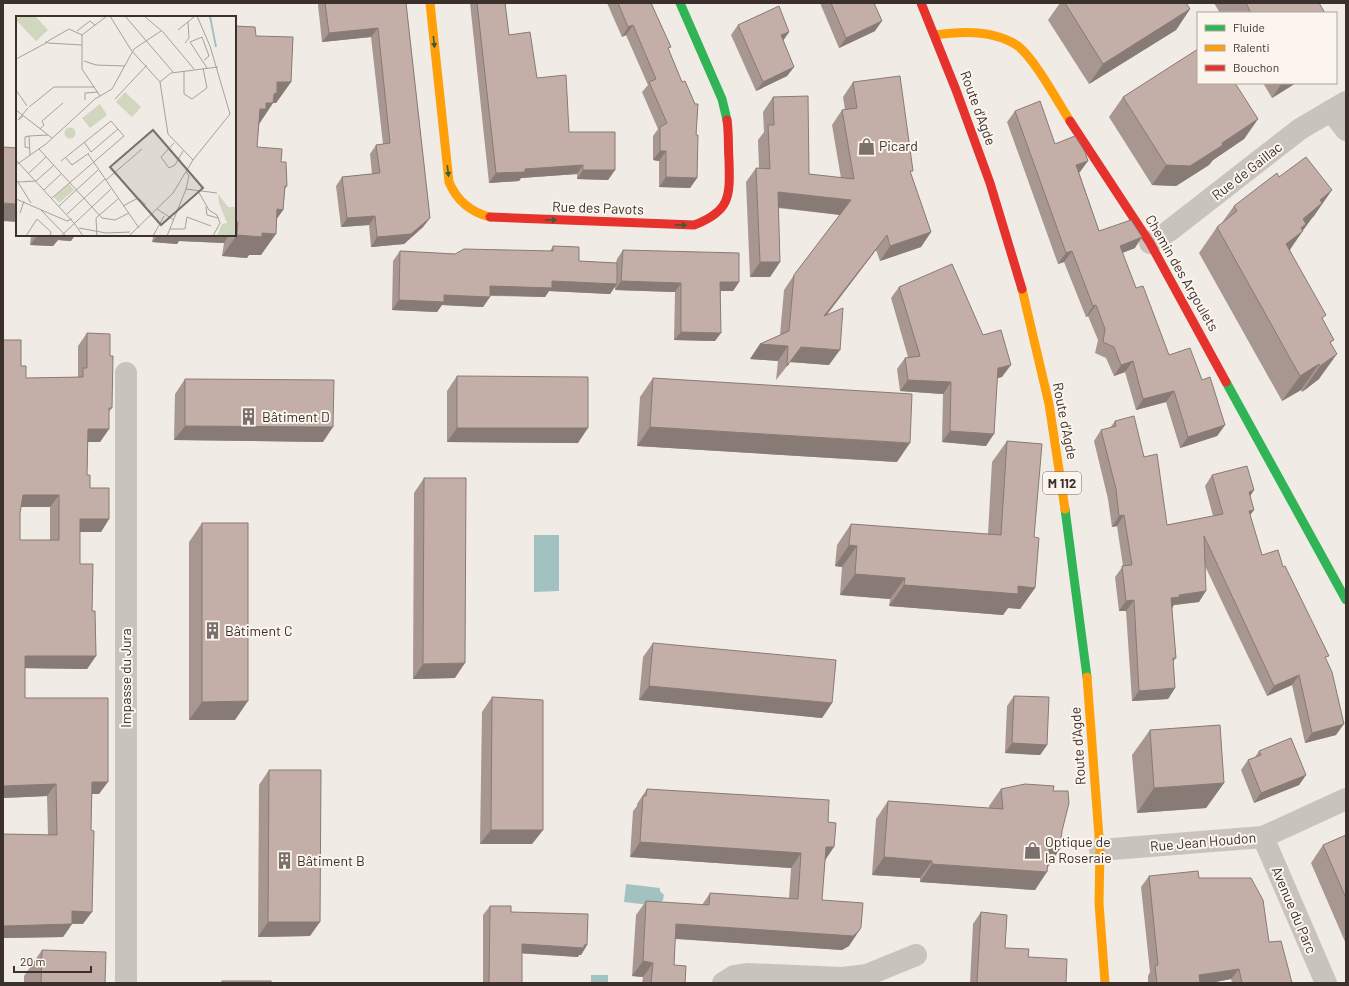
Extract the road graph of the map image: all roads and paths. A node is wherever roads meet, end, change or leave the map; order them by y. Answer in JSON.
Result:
{"nodes":[{"id":1,"x":430,"y":3,"type":"edge"},
{"id":2,"x":680,"y":3,"type":"edge"},
{"id":3,"x":920,"y":3,"type":"edge"},
{"id":4,"x":935,"y":35,"type":"junction"},
{"id":5,"x":1339,"y":107,"type":"edge"},
{"id":6,"x":1346,"y":130,"type":"edge"},
{"id":7,"x":1150,"y":243,"type":"junction"},
{"id":8,"x":126,"y":373,"type":"dead end"},
{"id":9,"x":1346,"y":600,"type":"edge"},
{"id":10,"x":1346,"y":799,"type":"edge"},
{"id":11,"x":1263,"y":837,"type":"junction"},
{"id":12,"x":1100,"y":850,"type":"junction"},
{"id":13,"x":916,"y":955,"type":"dead end"},
{"id":14,"x":126,"y":983,"type":"edge"},
{"id":15,"x":723,"y":983,"type":"edge"},
{"id":16,"x":1105,"y":983,"type":"edge"},
{"id":17,"x":1326,"y":983,"type":"edge"}],
"edges":[{"from":1,"to":2,"type":"street","name":"Rue des Pavots","one_way":true},
{"from":3,"to":4,"type":"street","name":"Route d'Agde","number":"M 112"},
{"from":4,"to":7,"type":"street","name":"Chemin des Argoulets"},
{"from":4,"to":12,"type":"street","name":"Route d'Agde","number":"M 112"},
{"from":5,"to":6,"type":"street"},
{"from":5,"to":7,"type":"street","name":"Rue de Gaillac"},
{"from":7,"to":9,"type":"street","name":"Chemin des Argoulets"},
{"from":8,"to":14,"type":"street","name":"Impasse du Jura"},
{"from":10,"to":11,"type":"street","name":"Rue Jean Houdon"},
{"from":11,"to":12,"type":"street","name":"Rue Jean Houdon"},
{"from":11,"to":17,"type":"street","name":"Avenue du Parc"},
{"from":12,"to":16,"type":"street","name":"Route d'Agde","number":"M 112"},
{"from":13,"to":15,"type":"street"}]}
